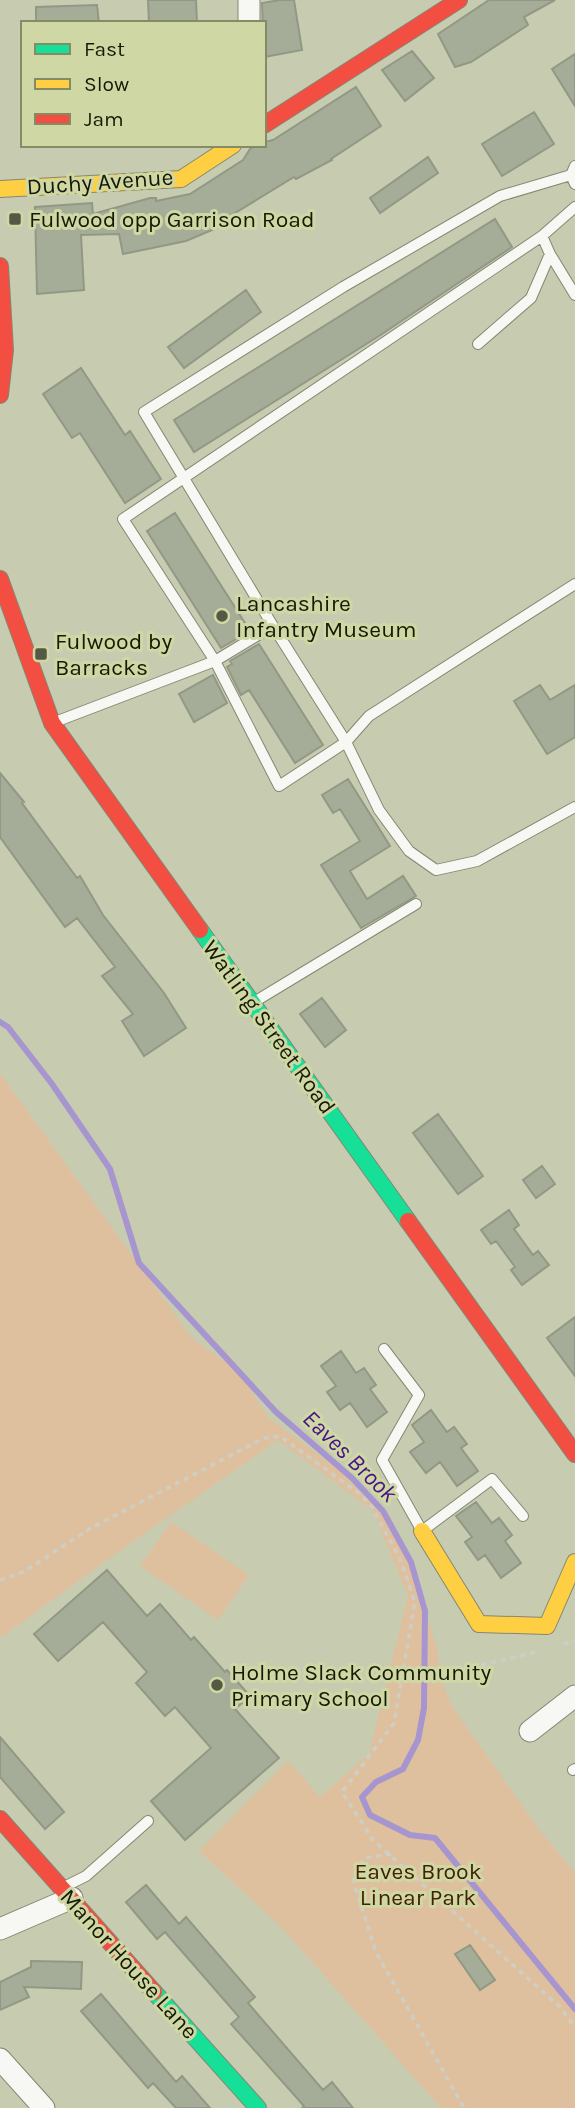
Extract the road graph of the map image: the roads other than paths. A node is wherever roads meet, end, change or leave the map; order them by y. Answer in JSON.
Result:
{"nodes":[{"id":1,"x":249,"y":0,"type":"edge"},
{"id":2,"x":459,"y":0,"type":"edge"},
{"id":3,"x":248,"y":21,"type":"edge"},
{"id":4,"x":266,"y":124,"type":"edge"},
{"id":5,"x":230,"y":147,"type":"edge"},
{"id":6,"x":574,"y":175,"type":"edge"},
{"id":7,"x":0,"y":189,"type":"edge"},
{"id":8,"x":575,"y":207,"type":"edge"},
{"id":9,"x":542,"y":236,"type":"junction"},
{"id":10,"x":550,"y":254,"type":"junction"},
{"id":11,"x":0,"y":266,"type":"edge"},
{"id":12,"x":575,"y":295,"type":"edge"},
{"id":13,"x":478,"y":344,"type":"dead end"},
{"id":14,"x":0,"y":396,"type":"edge"},
{"id":15,"x":185,"y":478,"type":"junction"},
{"id":16,"x":0,"y":579,"type":"edge"},
{"id":17,"x":575,"y":584,"type":"edge"},
{"id":18,"x":274,"y":626,"type":"junction"},
{"id":19,"x":215,"y":661,"type":"junction"},
{"id":20,"x":52,"y":723,"type":"junction"},
{"id":21,"x":346,"y":741,"type":"junction"},
{"id":22,"x":575,"y":807,"type":"edge"},
{"id":23,"x":416,"y":904,"type":"dead end"},
{"id":24,"x":251,"y":1004,"type":"junction"},
{"id":25,"x":384,"y":1349,"type":"dead end"},
{"id":26,"x":575,"y":1454,"type":"edge"},
{"id":27,"x":523,"y":1516,"type":"dead end"},
{"id":28,"x":422,"y":1531,"type":"junction"},
{"id":29,"x":575,"y":1562,"type":"edge"},
{"id":30,"x":575,"y":1696,"type":"edge"},
{"id":31,"x":530,"y":1731,"type":"dead end"},
{"id":32,"x":0,"y":1819,"type":"edge"},
{"id":33,"x":148,"y":1821,"type":"dead end"},
{"id":34,"x":66,"y":1894,"type":"junction"},
{"id":35,"x":0,"y":1929,"type":"edge"},
{"id":36,"x":0,"y":2059,"type":"edge"},
{"id":37,"x":44,"y":2108,"type":"edge"},
{"id":38,"x":258,"y":2108,"type":"edge"}],
"edges":[{"from":1,"to":3,"type":"street"},
{"from":2,"to":4,"type":"main road"},
{"from":5,"to":7,"type":"main road","name":"Duchy Avenue"},
{"from":6,"to":15,"type":"lane"},
{"from":8,"to":9,"type":"lane"},
{"from":9,"to":10,"type":"lane"},
{"from":9,"to":15,"type":"lane"},
{"from":10,"to":12,"type":"lane"},
{"from":10,"to":13,"type":"lane"},
{"from":11,"to":14,"type":"main road"},
{"from":15,"to":18,"type":"lane"},
{"from":15,"to":19,"type":"lane"},
{"from":16,"to":20,"type":"main road","name":"Watling Street Road"},
{"from":17,"to":21,"type":"lane"},
{"from":18,"to":19,"type":"lane"},
{"from":18,"to":21,"type":"lane"},
{"from":19,"to":20,"type":"lane"},
{"from":19,"to":21,"type":"lane"},
{"from":20,"to":24,"type":"main road","name":"Watling Street Road"},
{"from":21,"to":22,"type":"lane"},
{"from":23,"to":24,"type":"lane"},
{"from":24,"to":26,"type":"main road","name":"Watling Street Road"},
{"from":25,"to":28,"type":"lane"},
{"from":27,"to":28,"type":"lane"},
{"from":28,"to":29,"type":"main road"},
{"from":30,"to":31,"type":"street"},
{"from":32,"to":34,"type":"main road","name":"Manor House Lane"},
{"from":33,"to":34,"type":"lane"},
{"from":34,"to":35,"type":"street"},
{"from":34,"to":38,"type":"main road","name":"Manor House Lane"},
{"from":36,"to":37,"type":"street"}]}
